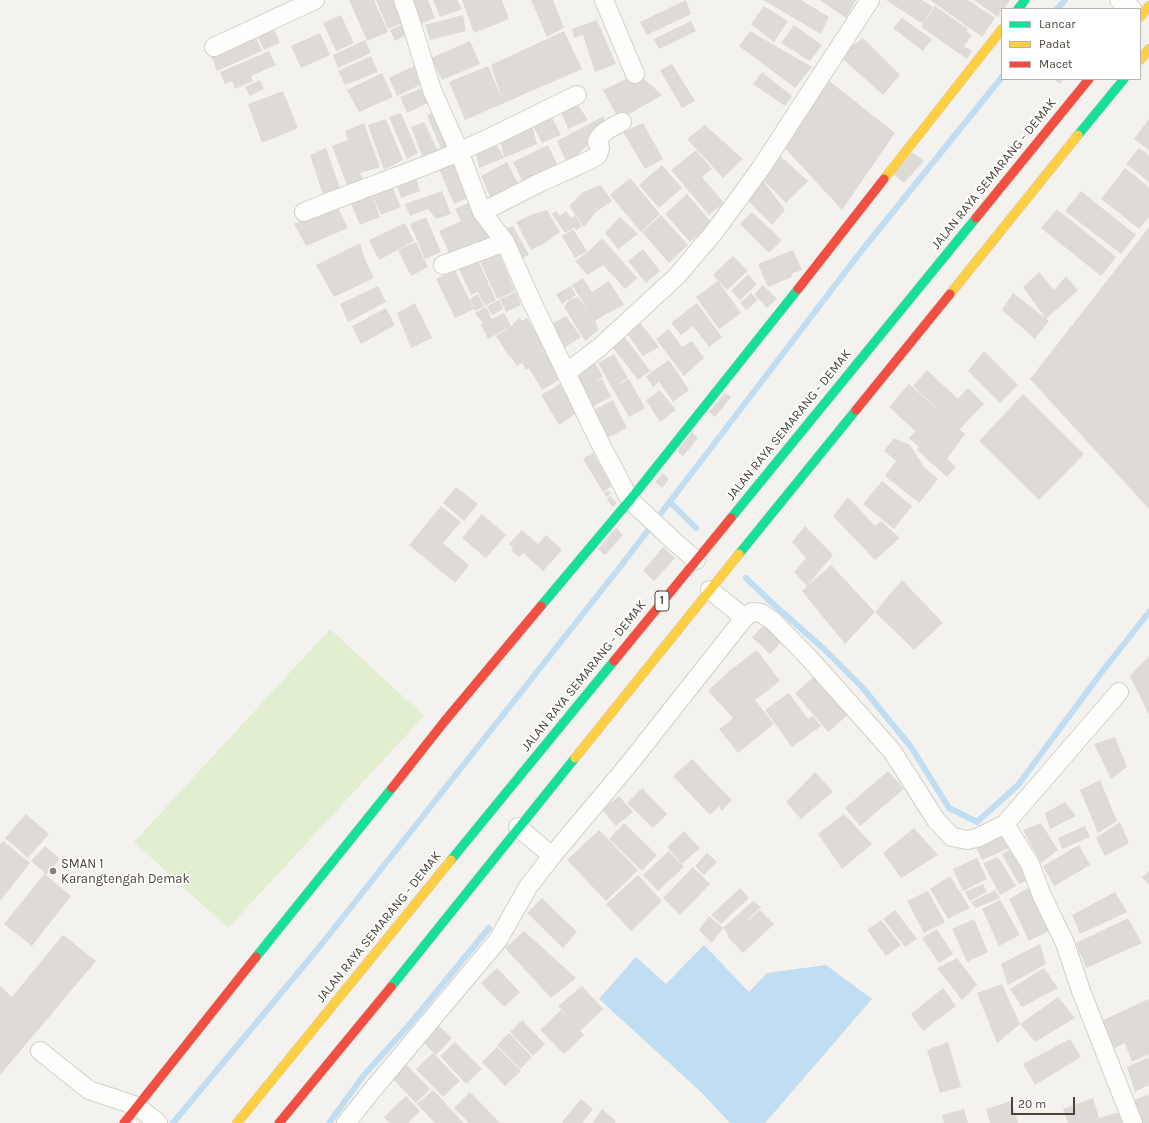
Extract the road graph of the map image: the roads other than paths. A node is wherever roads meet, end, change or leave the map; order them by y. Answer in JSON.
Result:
{"nodes":[{"id":1,"x":403,"y":0,"type":"edge"},
{"id":2,"x":604,"y":0,"type":"edge"},
{"id":3,"x":870,"y":0,"type":"edge"},
{"id":4,"x":1025,"y":0,"type":"edge"},
{"id":5,"x":1119,"y":0,"type":"edge"},
{"id":6,"x":308,"y":1,"type":"edge"},
{"id":7,"x":1019,"y":8,"type":"edge"},
{"id":8,"x":1134,"y":8,"type":"edge"},
{"id":9,"x":1001,"y":30,"type":"edge"},
{"id":10,"x":214,"y":47,"type":"dead end"},
{"id":11,"x":1149,"y":49,"type":"edge"},
{"id":12,"x":1141,"y":59,"type":"edge"},
{"id":13,"x":635,"y":74,"type":"dead end"},
{"id":14,"x":1088,"y":80,"type":"edge"},
{"id":15,"x":1123,"y":80,"type":"edge"},
{"id":16,"x":577,"y":95,"type":"dead end"},
{"id":17,"x":622,"y":122,"type":"dead end"},
{"id":18,"x":460,"y":151,"type":"junction"},
{"id":19,"x":304,"y":212,"type":"dead end"},
{"id":20,"x":482,"y":212,"type":"junction"},
{"id":21,"x":505,"y":242,"type":"junction"},
{"id":22,"x":443,"y":266,"type":"dead end"},
{"id":23,"x":566,"y":373,"type":"junction"},
{"id":24,"x":634,"y":504,"type":"junction"},
{"id":25,"x":696,"y":560,"type":"junction"},
{"id":26,"x":710,"y":590,"type":"junction"},
{"id":27,"x":743,"y":616,"type":"junction"},
{"id":28,"x":1119,"y":692,"type":"dead end"},
{"id":29,"x":1005,"y":824,"type":"junction"},
{"id":30,"x":518,"y":827,"type":"junction"},
{"id":31,"x":544,"y":850,"type":"junction"},
{"id":32,"x":40,"y":1052,"type":"dead end"},
{"id":33,"x":147,"y":1114,"type":"edge"},
{"id":34,"x":284,"y":1121,"type":"edge"},
{"id":35,"x":124,"y":1123,"type":"edge"},
{"id":36,"x":237,"y":1123,"type":"edge"},
{"id":37,"x":346,"y":1123,"type":"edge"},
{"id":38,"x":1133,"y":1123,"type":"edge"}],
"edges":[{"from":1,"to":18,"type":"street"},
{"from":2,"to":13,"type":"street"},
{"from":3,"to":23,"type":"street"},
{"from":4,"to":7,"type":"main road"},
{"from":5,"to":8,"type":"street"},
{"from":6,"to":10,"type":"street"},
{"from":9,"to":24,"type":"main road"},
{"from":11,"to":12,"type":"main road"},
{"from":14,"to":25,"type":"main road","name":"JALAN RAYA SEMARANG - DEMAK","number":"1"},
{"from":15,"to":26,"type":"main road","number":"1"},
{"from":16,"to":18,"type":"street"},
{"from":17,"to":20,"type":"street"},
{"from":18,"to":19,"type":"street"},
{"from":18,"to":20,"type":"street"},
{"from":20,"to":21,"type":"street"},
{"from":21,"to":22,"type":"street"},
{"from":21,"to":23,"type":"street"},
{"from":23,"to":24,"type":"street"},
{"from":24,"to":25,"type":"street"},
{"from":24,"to":33,"type":"main road"},
{"from":25,"to":36,"type":"main road","name":"JALAN RAYA SEMARANG - DEMAK","number":"1"},
{"from":26,"to":27,"type":"street"},
{"from":26,"to":30,"type":"main road","number":"1"},
{"from":27,"to":29,"type":"street"},
{"from":27,"to":31,"type":"street"},
{"from":28,"to":29,"type":"street"},
{"from":29,"to":38,"type":"street"},
{"from":30,"to":31,"type":"street"},
{"from":30,"to":34,"type":"main road","number":"1"},
{"from":31,"to":37,"type":"street"},
{"from":32,"to":33,"type":"street"},
{"from":33,"to":35,"type":"main road"}]}
